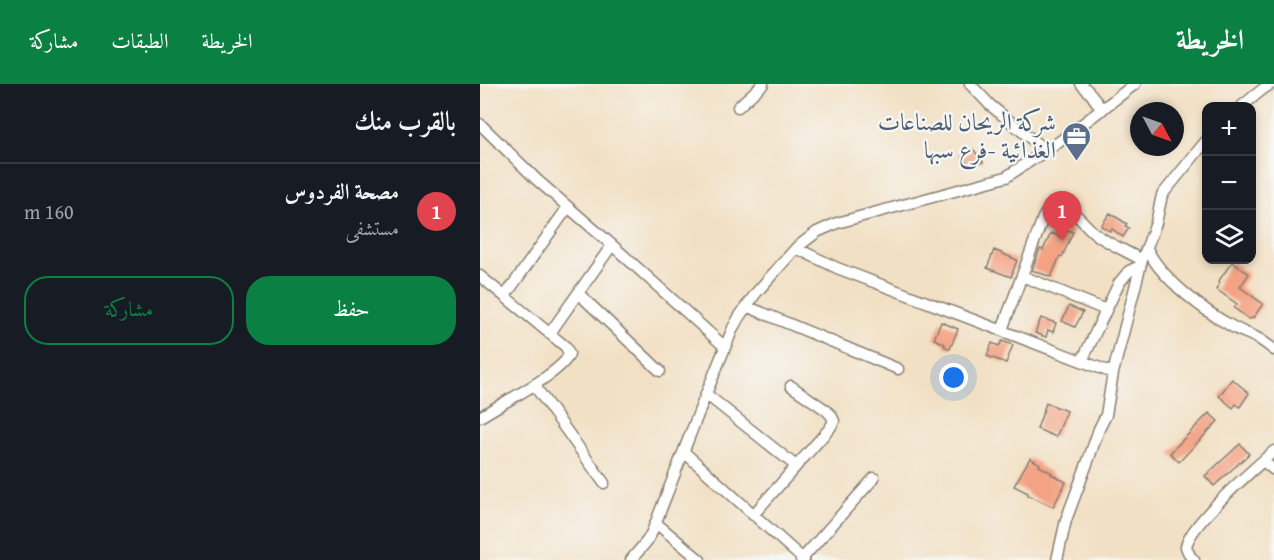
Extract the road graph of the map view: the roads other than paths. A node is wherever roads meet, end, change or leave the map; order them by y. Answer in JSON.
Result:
{"nodes":[{"id":1,"x":763,"y":84,"type":"edge"},
{"id":2,"x":970,"y":84,"type":"edge"},
{"id":3,"x":1081,"y":84,"type":"edge"},
{"id":4,"x":1135,"y":84,"type":"edge"},
{"id":5,"x":1271,"y":84,"type":"edge"},
{"id":6,"x":1247,"y":102,"type":"edge"},
{"id":7,"x":738,"y":107,"type":"dead end"},
{"id":8,"x":1102,"y":110,"type":"junction"},
{"id":9,"x":480,"y":124,"type":"edge"},
{"id":10,"x":1202,"y":146,"type":"edge"},
{"id":11,"x":1046,"y":151,"type":"junction"},
{"id":12,"x":568,"y":207,"type":"junction"},
{"id":13,"x":612,"y":245,"type":"junction"},
{"id":14,"x":796,"y":248,"type":"junction"},
{"id":15,"x":1143,"y":258,"type":"junction"},
{"id":16,"x":480,"y":276,"type":"edge"},
{"id":17,"x":1022,"y":276,"type":"junction"},
{"id":18,"x":578,"y":293,"type":"junction"},
{"id":19,"x":506,"y":296,"type":"junction"},
{"id":20,"x":746,"y":306,"type":"junction"},
{"id":21,"x":1106,"y":310,"type":"junction"},
{"id":22,"x":1002,"y":330,"type":"junction"},
{"id":23,"x":550,"y":333,"type":"junction"},
{"id":24,"x":725,"y":346,"type":"junction"},
{"id":25,"x":1274,"y":350,"type":"edge"},
{"id":26,"x":1082,"y":361,"type":"junction"},
{"id":27,"x":898,"y":369,"type":"dead end"},
{"id":28,"x":660,"y":371,"type":"dead end"},
{"id":29,"x":1113,"y":372,"type":"junction"},
{"id":30,"x":534,"y":385,"type":"junction"},
{"id":31,"x":790,"y":386,"type":"dead end"},
{"id":32,"x":706,"y":394,"type":"junction"},
{"id":33,"x":480,"y":417,"type":"edge"},
{"id":34,"x":1274,"y":451,"type":"edge"},
{"id":35,"x":684,"y":452,"type":"junction"},
{"id":36,"x":1263,"y":460,"type":"junction"},
{"id":37,"x":796,"y":466,"type":"junction"},
{"id":38,"x":1274,"y":470,"type":"edge"},
{"id":39,"x":874,"y":478,"type":"dead end"},
{"id":40,"x":604,"y":483,"type":"dead end"},
{"id":41,"x":753,"y":515,"type":"junction"},
{"id":42,"x":656,"y":523,"type":"junction"},
{"id":43,"x":631,"y":560,"type":"edge"},
{"id":44,"x":700,"y":560,"type":"edge"},
{"id":45,"x":802,"y":560,"type":"edge"},
{"id":46,"x":1057,"y":560,"type":"edge"},
{"id":47,"x":1194,"y":560,"type":"edge"}],
"edges":[{"from":1,"to":7,"type":"street"},
{"from":2,"to":11,"type":"street"},
{"from":3,"to":8,"type":"street"},
{"from":4,"to":8,"type":"street"},
{"from":5,"to":6,"type":"street"},
{"from":8,"to":11,"type":"street"},
{"from":9,"to":12,"type":"street"},
{"from":10,"to":15,"type":"street"},
{"from":11,"to":14,"type":"street"},
{"from":12,"to":13,"type":"street"},
{"from":12,"to":19,"type":"street"},
{"from":13,"to":18,"type":"street"},
{"from":13,"to":24,"type":"street"},
{"from":14,"to":20,"type":"street"},
{"from":14,"to":22,"type":"street"},
{"from":15,"to":17,"type":"street"},
{"from":15,"to":21,"type":"street"},
{"from":15,"to":25,"type":"street"},
{"from":15,"to":29,"type":"street"},
{"from":16,"to":19,"type":"street"},
{"from":17,"to":21,"type":"street"},
{"from":17,"to":22,"type":"street"},
{"from":18,"to":23,"type":"street"},
{"from":18,"to":28,"type":"street"},
{"from":19,"to":23,"type":"street"},
{"from":20,"to":24,"type":"street"},
{"from":20,"to":27,"type":"street"},
{"from":21,"to":26,"type":"street"},
{"from":22,"to":26,"type":"street"},
{"from":23,"to":30,"type":"street"},
{"from":24,"to":32,"type":"street"},
{"from":26,"to":29,"type":"street"},
{"from":29,"to":46,"type":"street"},
{"from":30,"to":33,"type":"street"},
{"from":30,"to":40,"type":"street"},
{"from":31,"to":37,"type":"street"},
{"from":32,"to":35,"type":"street"},
{"from":32,"to":37,"type":"street"},
{"from":34,"to":36,"type":"street"},
{"from":35,"to":41,"type":"street"},
{"from":35,"to":42,"type":"street"},
{"from":36,"to":38,"type":"street"},
{"from":36,"to":47,"type":"street"},
{"from":37,"to":41,"type":"street"},
{"from":39,"to":45,"type":"street"},
{"from":41,"to":45,"type":"street"},
{"from":42,"to":43,"type":"street"},
{"from":42,"to":44,"type":"street"}]}
